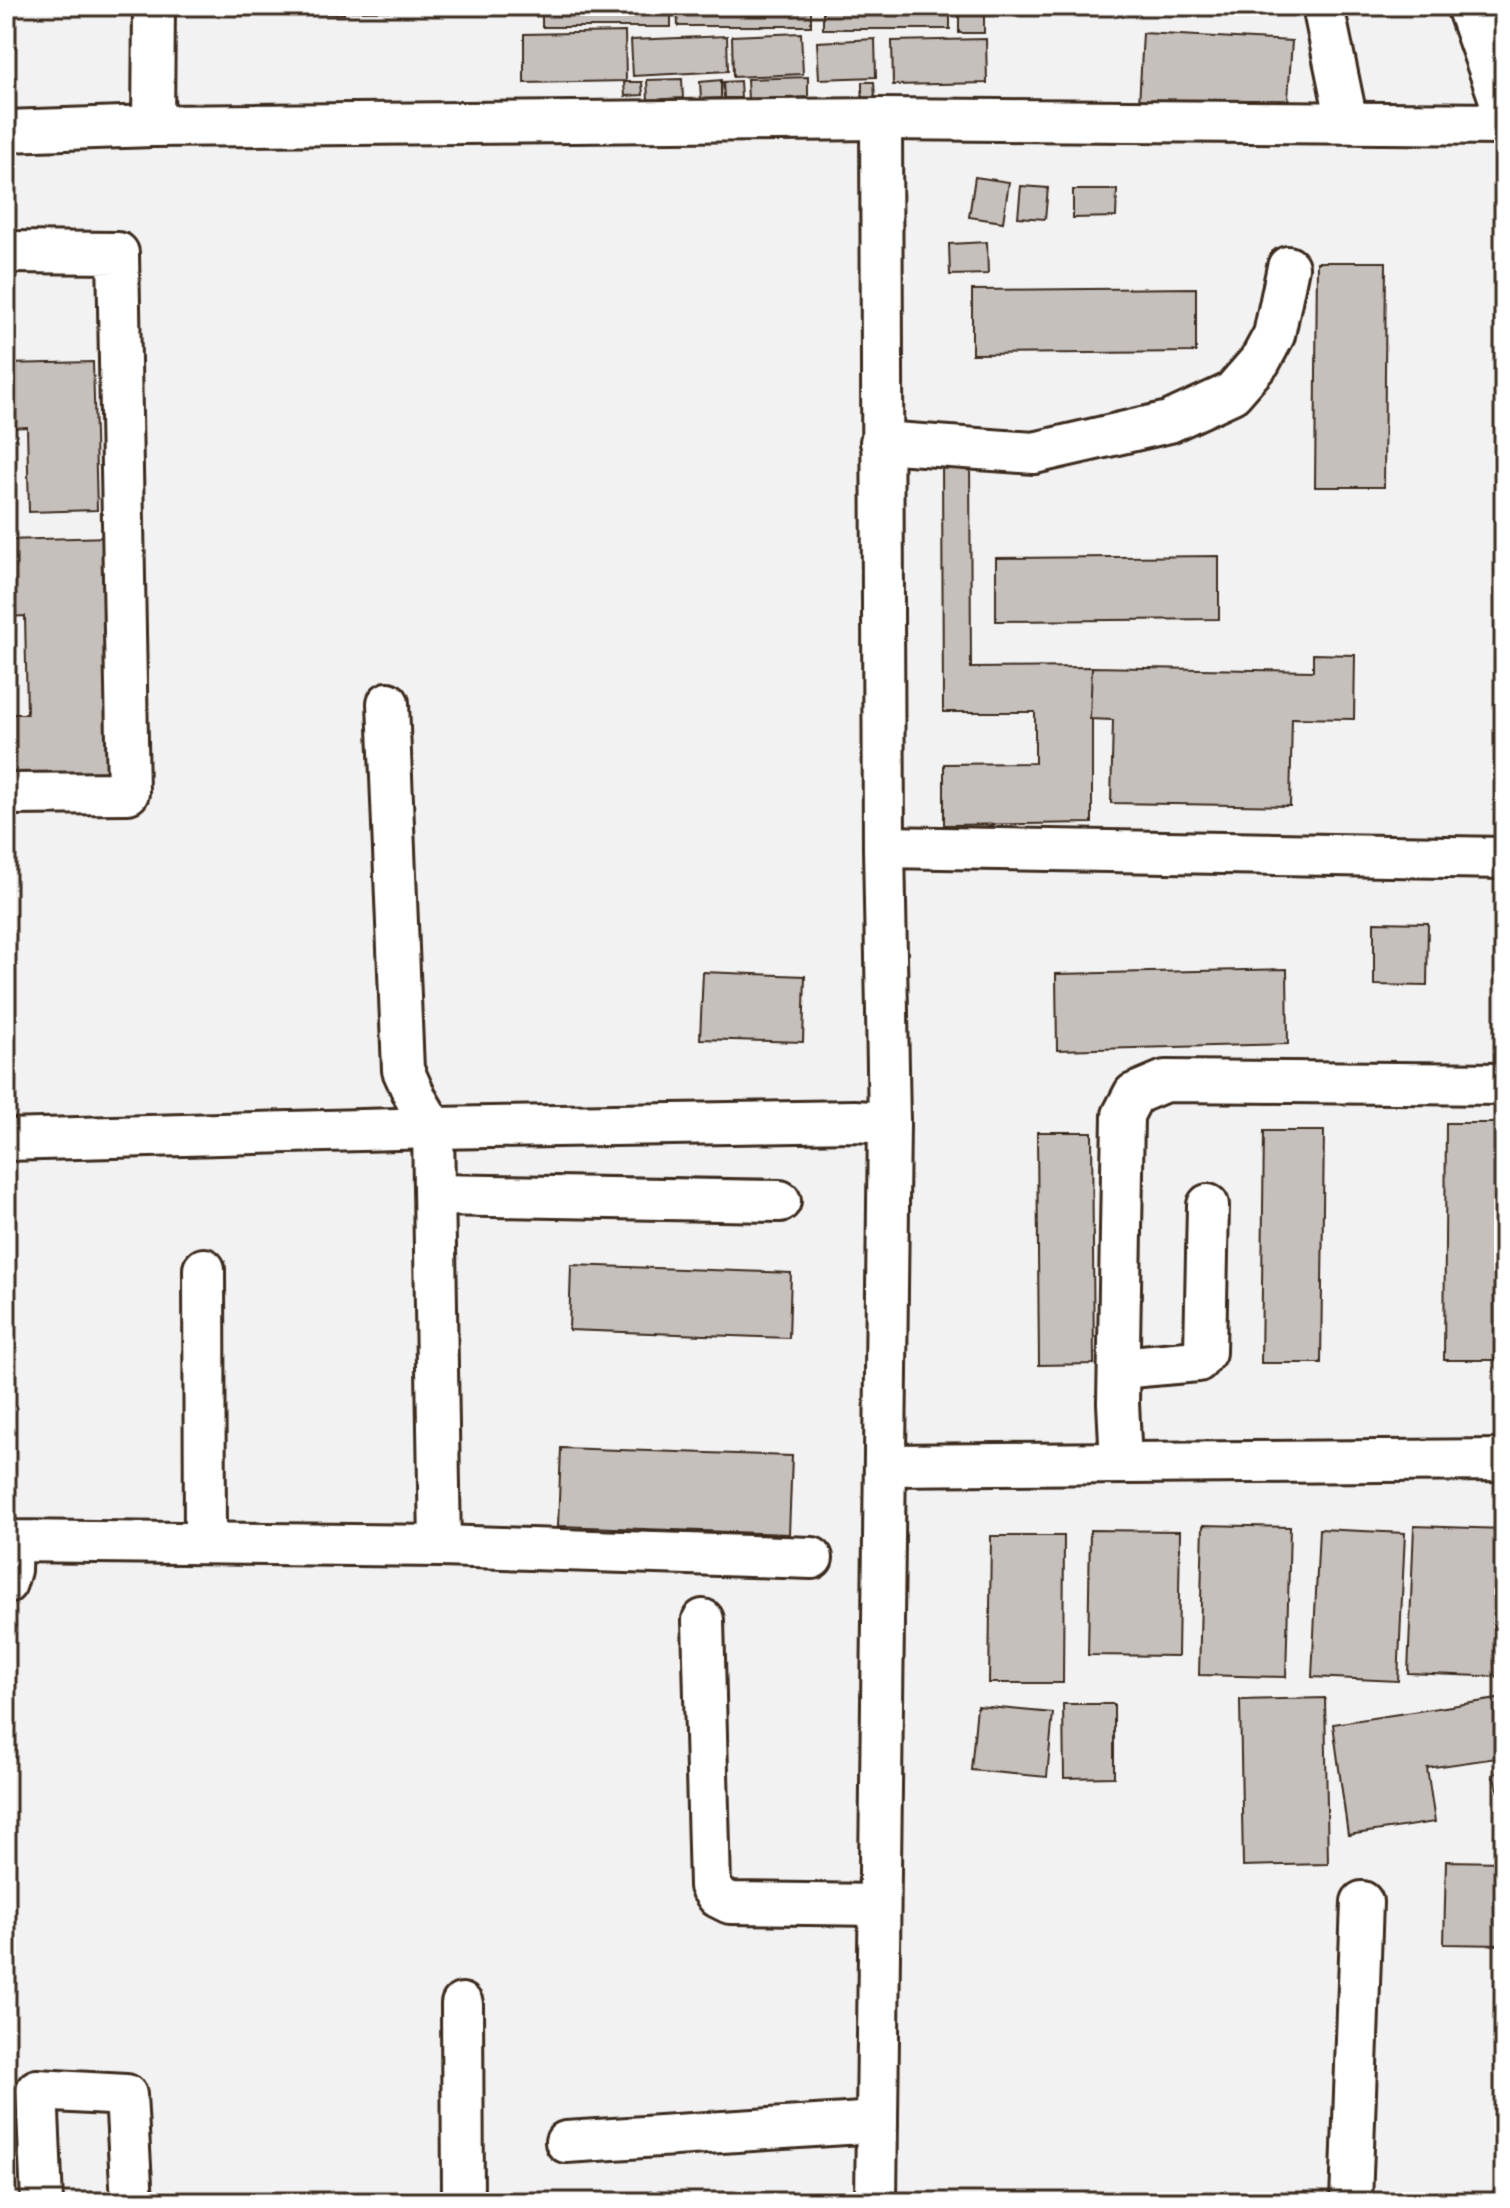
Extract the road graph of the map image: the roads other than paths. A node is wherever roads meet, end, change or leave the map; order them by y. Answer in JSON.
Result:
{"nodes":[{"id":1,"x":154,"y":6,"type":"edge"},
{"id":2,"x":1323,"y":6,"type":"edge"},
{"id":3,"x":1467,"y":6,"type":"edge"},
{"id":4,"x":1504,"y":111,"type":"edge"},
{"id":5,"x":881,"y":119,"type":"junction"},
{"id":6,"x":1347,"y":122,"type":"junction"},
{"id":7,"x":1504,"y":124,"type":"edge"},
{"id":8,"x":153,"y":126,"type":"junction"},
{"id":9,"x":6,"y":131,"type":"edge"},
{"id":10,"x":6,"y":252,"type":"edge"},
{"id":11,"x":1288,"y":267,"type":"dead end"},
{"id":12,"x":881,"y":442,"type":"junction"},
{"id":13,"x":388,"y":703,"type":"dead end"},
{"id":14,"x":6,"y":794,"type":"edge"},
{"id":15,"x":884,"y":847,"type":"junction"},
{"id":16,"x":1504,"y":858,"type":"edge"},
{"id":17,"x":1504,"y":1084,"type":"edge"},
{"id":18,"x":889,"y":1123,"type":"junction"},
{"id":19,"x":433,"y":1128,"type":"junction"},
{"id":20,"x":6,"y":1140,"type":"edge"},
{"id":21,"x":435,"y":1195,"type":"junction"},
{"id":22,"x":780,"y":1201,"type":"dead end"},
{"id":23,"x":1208,"y":1205,"type":"dead end"},
{"id":24,"x":204,"y":1269,"type":"dead end"},
{"id":25,"x":1119,"y":1368,"type":"junction"},
{"id":26,"x":1504,"y":1460,"type":"edge"},
{"id":27,"x":1121,"y":1463,"type":"junction"},
{"id":28,"x":885,"y":1465,"type":"junction"},
{"id":29,"x":9,"y":1540,"type":"edge"},
{"id":30,"x":205,"y":1543,"type":"junction"},
{"id":31,"x":440,"y":1546,"type":"junction"},
{"id":32,"x":812,"y":1558,"type":"dead end"},
{"id":33,"x":6,"y":1583,"type":"edge"},
{"id":34,"x":703,"y":1620,"type":"dead end"},
{"id":35,"x":1362,"y":1902,"type":"dead end"},
{"id":36,"x":879,"y":1905,"type":"junction"},
{"id":37,"x":462,"y":2004,"type":"dead end"},
{"id":38,"x":877,"y":2122,"type":"junction"},
{"id":39,"x":566,"y":2142,"type":"dead end"},
{"id":40,"x":42,"y":2202,"type":"edge"},
{"id":41,"x":132,"y":2202,"type":"edge"},
{"id":42,"x":463,"y":2202,"type":"edge"},
{"id":43,"x":876,"y":2202,"type":"edge"},
{"id":44,"x":1351,"y":2202,"type":"edge"}],
"edges":[{"from":1,"to":8,"type":"street"},
{"from":2,"to":6,"type":"street"},
{"from":3,"to":4,"type":"street"},
{"from":5,"to":6,"type":"street"},
{"from":5,"to":8,"type":"street"},
{"from":5,"to":12,"type":"street"},
{"from":6,"to":7,"type":"street"},
{"from":8,"to":9,"type":"street"},
{"from":10,"to":14,"type":"street"},
{"from":11,"to":12,"type":"street"},
{"from":12,"to":15,"type":"street"},
{"from":13,"to":19,"type":"street"},
{"from":15,"to":16,"type":"street"},
{"from":15,"to":18,"type":"street"},
{"from":17,"to":25,"type":"street"},
{"from":18,"to":19,"type":"street"},
{"from":18,"to":28,"type":"street"},
{"from":19,"to":20,"type":"street"},
{"from":19,"to":21,"type":"street"},
{"from":21,"to":22,"type":"street"},
{"from":21,"to":31,"type":"street"},
{"from":23,"to":25,"type":"street"},
{"from":24,"to":30,"type":"street"},
{"from":25,"to":27,"type":"street"},
{"from":26,"to":27,"type":"street"},
{"from":27,"to":28,"type":"street"},
{"from":28,"to":36,"type":"street"},
{"from":29,"to":30,"type":"street"},
{"from":29,"to":33,"type":"street"},
{"from":30,"to":31,"type":"street"},
{"from":31,"to":32,"type":"street"},
{"from":34,"to":36,"type":"street"},
{"from":35,"to":44,"type":"street"},
{"from":36,"to":38,"type":"street"},
{"from":37,"to":42,"type":"street"},
{"from":38,"to":39,"type":"street"},
{"from":38,"to":43,"type":"street"},
{"from":40,"to":41,"type":"street"}]}
